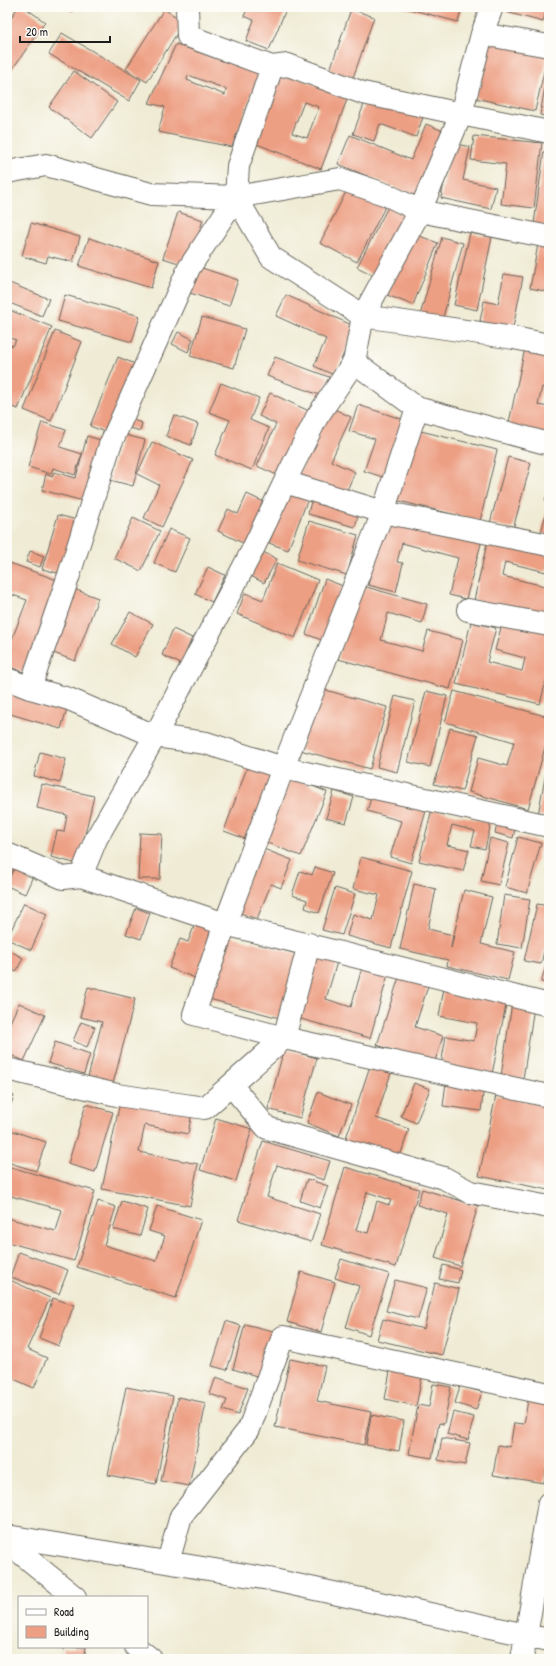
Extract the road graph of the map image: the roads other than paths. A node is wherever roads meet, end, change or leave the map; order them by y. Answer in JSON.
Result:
{"nodes":[{"id":1,"x":187,"y":7,"type":"edge"},
{"id":2,"x":492,"y":7,"type":"edge"},
{"id":3,"x":482,"y":34,"type":"junction"},
{"id":4,"x":549,"y":46,"type":"edge"},
{"id":5,"x":272,"y":67,"type":"junction"},
{"id":6,"x":461,"y":114,"type":"junction"},
{"id":7,"x":549,"y":132,"type":"edge"},
{"id":8,"x":7,"y":172,"type":"edge"},
{"id":9,"x":236,"y":197,"type":"junction"},
{"id":10,"x":420,"y":211,"type":"junction"},
{"id":11,"x":549,"y":237,"type":"edge"},
{"id":12,"x":363,"y":316,"type":"junction"},
{"id":13,"x":549,"y":345,"type":"edge"},
{"id":14,"x":354,"y":362,"type":"junction"},
{"id":15,"x":417,"y":408,"type":"junction"},
{"id":16,"x":549,"y":444,"type":"edge"},
{"id":17,"x":285,"y":482,"type":"junction"},
{"id":18,"x":383,"y":512,"type":"junction"},
{"id":19,"x":549,"y":545,"type":"edge"},
{"id":20,"x":468,"y":610,"type":"dead end"},
{"id":21,"x":549,"y":625,"type":"edge"},
{"id":22,"x":7,"y":679,"type":"edge"},
{"id":23,"x":30,"y":688,"type":"junction"},
{"id":24,"x":155,"y":736,"type":"junction"},
{"id":25,"x":283,"y":768,"type":"junction"},
{"id":26,"x":549,"y":826,"type":"edge"},
{"id":27,"x":7,"y":854,"type":"edge"},
{"id":28,"x":81,"y":876,"type":"junction"},
{"id":29,"x":225,"y":924,"type":"junction"},
{"id":30,"x":309,"y":944,"type":"junction"},
{"id":31,"x":549,"y":1005,"type":"edge"},
{"id":32,"x":284,"y":1038,"type":"junction"},
{"id":33,"x":7,"y":1069,"type":"edge"},
{"id":34,"x":231,"y":1085,"type":"junction"},
{"id":35,"x":549,"y":1096,"type":"edge"},
{"id":36,"x":549,"y":1207,"type":"edge"},
{"id":37,"x":549,"y":1394,"type":"edge"},
{"id":38,"x":549,"y":1503,"type":"edge"},
{"id":39,"x":7,"y":1536,"type":"edge"},
{"id":40,"x":7,"y":1542,"type":"edge"},
{"id":41,"x":168,"y":1562,"type":"junction"},
{"id":42,"x":74,"y":1596,"type":"edge"},
{"id":43,"x":527,"y":1635,"type":"junction"},
{"id":44,"x":549,"y":1640,"type":"edge"},
{"id":45,"x":137,"y":1648,"type":"edge"},
{"id":46,"x":151,"y":1659,"type":"edge"},
{"id":47,"x":522,"y":1659,"type":"edge"}],
"edges":[{"from":1,"to":5,"type":"street"},
{"from":2,"to":3,"type":"street"},
{"from":3,"to":4,"type":"street"},
{"from":3,"to":6,"type":"street"},
{"from":5,"to":6,"type":"street"},
{"from":5,"to":9,"type":"street"},
{"from":6,"to":7,"type":"street"},
{"from":6,"to":10,"type":"street"},
{"from":8,"to":9,"type":"street"},
{"from":9,"to":10,"type":"street"},
{"from":9,"to":12,"type":"street"},
{"from":9,"to":23,"type":"street"},
{"from":10,"to":11,"type":"street"},
{"from":10,"to":12,"type":"street"},
{"from":12,"to":13,"type":"street"},
{"from":12,"to":14,"type":"street"},
{"from":14,"to":15,"type":"street"},
{"from":14,"to":17,"type":"street"},
{"from":15,"to":16,"type":"street"},
{"from":15,"to":18,"type":"street"},
{"from":17,"to":18,"type":"street"},
{"from":17,"to":24,"type":"street"},
{"from":18,"to":19,"type":"street"},
{"from":18,"to":25,"type":"street"},
{"from":20,"to":21,"type":"street"},
{"from":22,"to":23,"type":"street"},
{"from":23,"to":24,"type":"street"},
{"from":24,"to":25,"type":"street"},
{"from":24,"to":28,"type":"street"},
{"from":25,"to":26,"type":"street"},
{"from":25,"to":29,"type":"street"},
{"from":27,"to":28,"type":"street"},
{"from":28,"to":29,"type":"street"},
{"from":29,"to":30,"type":"street"},
{"from":29,"to":32,"type":"street"},
{"from":30,"to":31,"type":"street"},
{"from":30,"to":32,"type":"street"},
{"from":32,"to":34,"type":"street"},
{"from":32,"to":35,"type":"street"},
{"from":33,"to":34,"type":"street"},
{"from":34,"to":36,"type":"street"},
{"from":37,"to":41,"type":"street"},
{"from":38,"to":43,"type":"street"},
{"from":39,"to":41,"type":"street"},
{"from":40,"to":42,"type":"street"},
{"from":41,"to":43,"type":"street"},
{"from":43,"to":44,"type":"street"},
{"from":43,"to":47,"type":"street"},
{"from":45,"to":46,"type":"street"}]}
